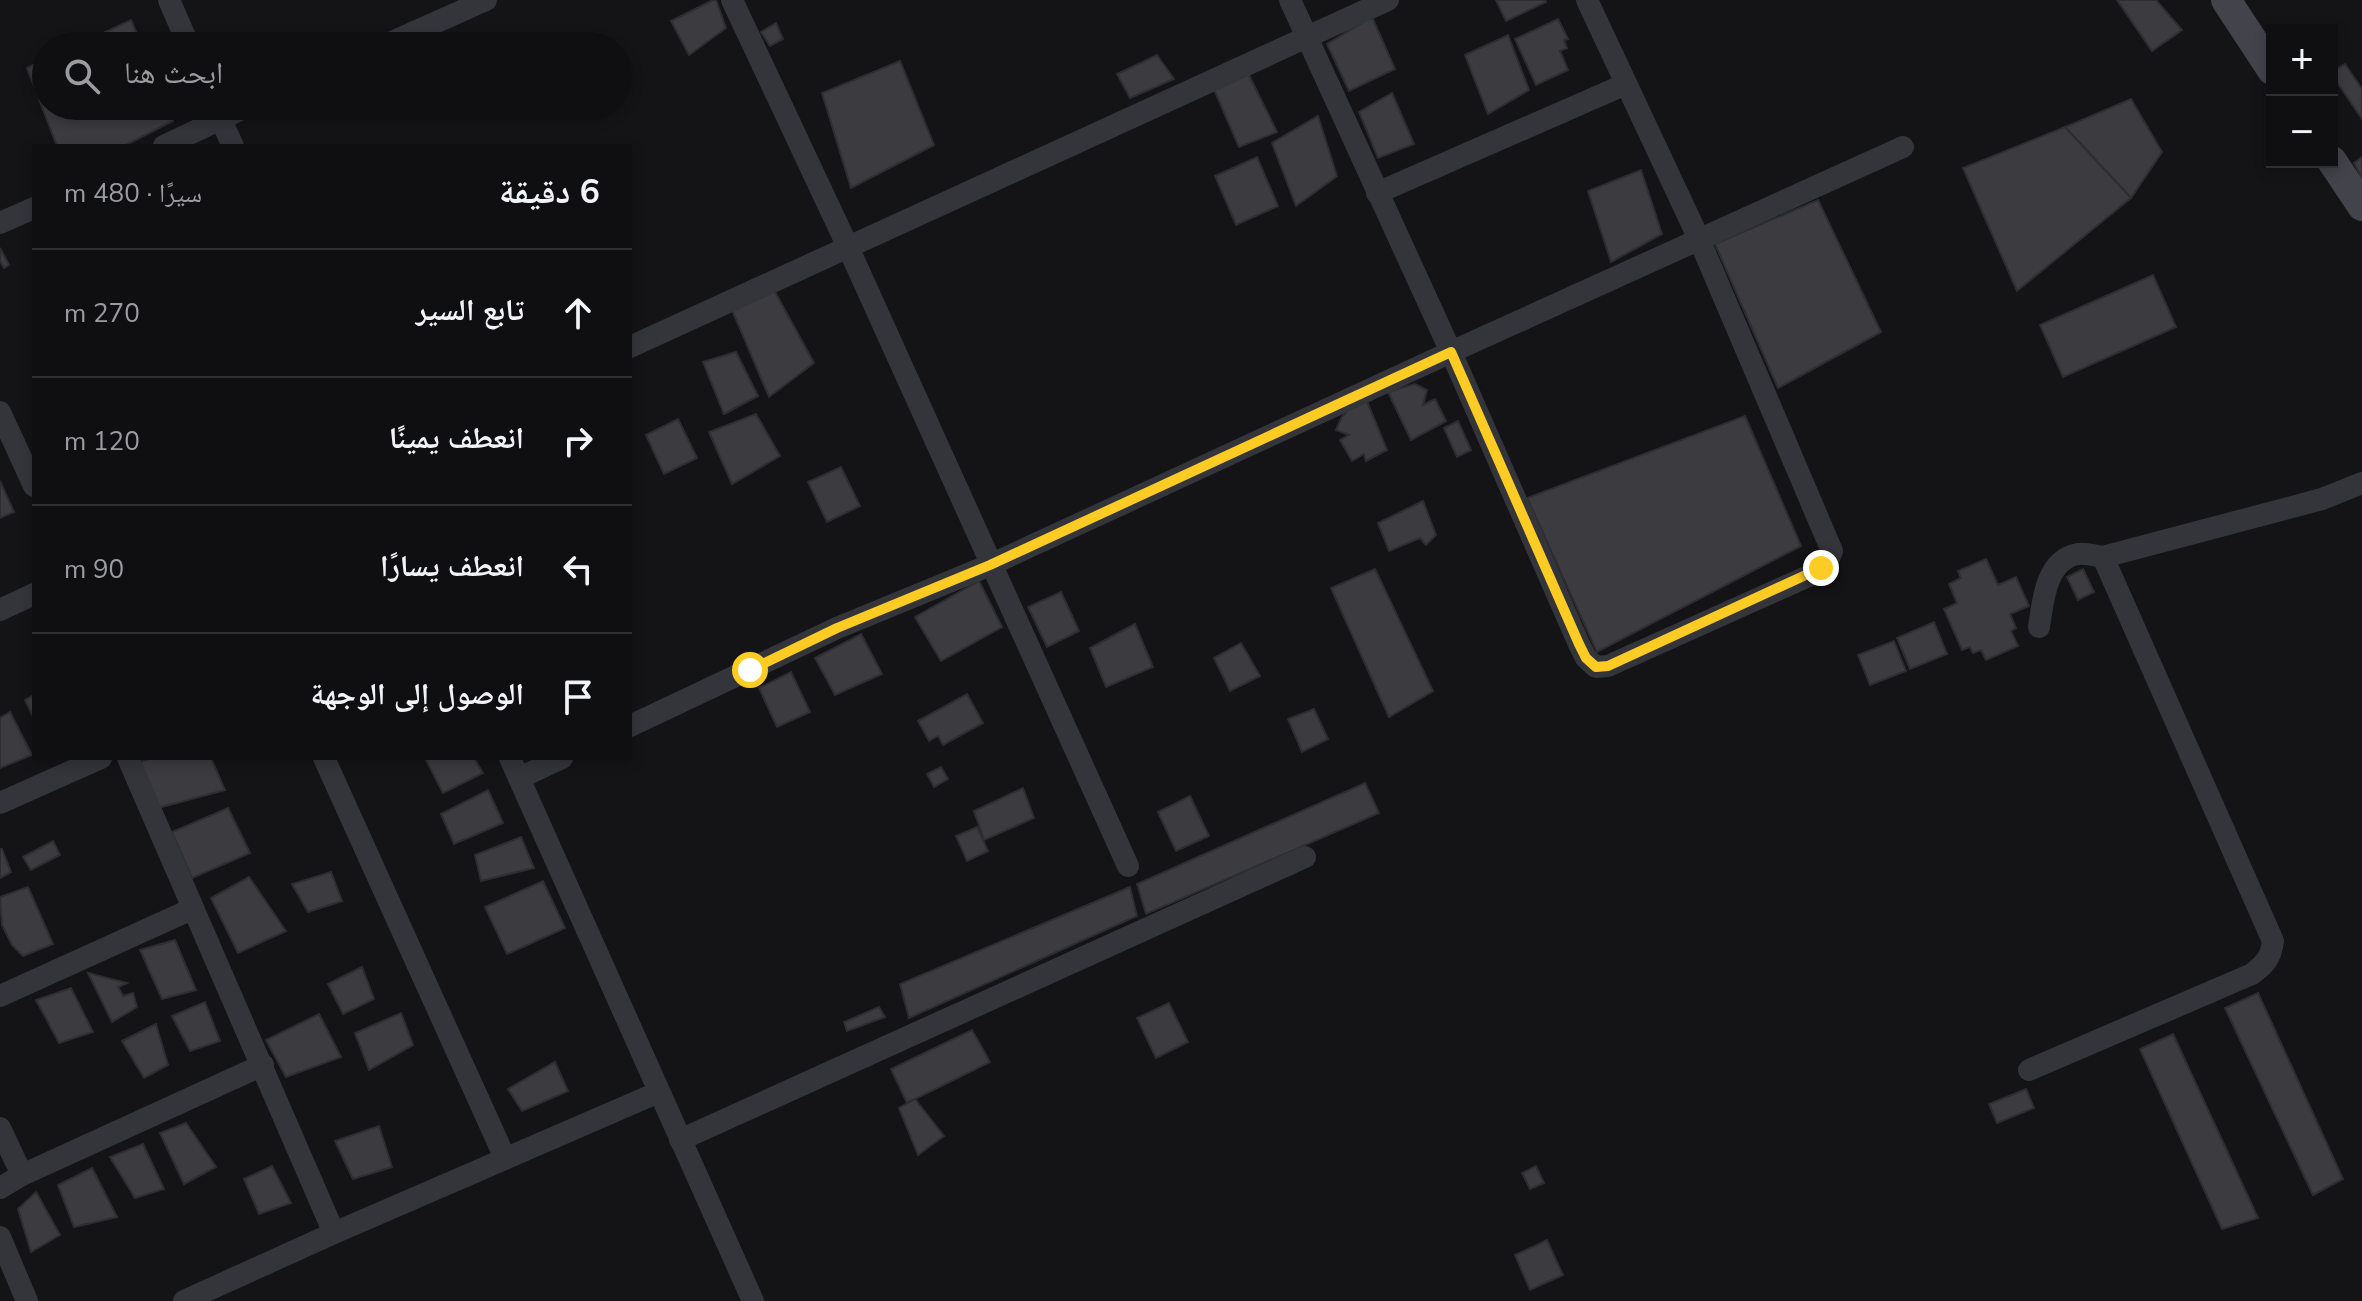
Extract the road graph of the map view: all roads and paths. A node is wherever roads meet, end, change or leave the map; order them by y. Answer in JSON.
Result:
{"nodes":[{"id":1,"x":169,"y":0,"type":"edge"},
{"id":2,"x":486,"y":0,"type":"edge"},
{"id":3,"x":732,"y":0,"type":"edge"},
{"id":4,"x":1290,"y":0,"type":"edge"},
{"id":5,"x":1388,"y":0,"type":"edge"},
{"id":6,"x":1587,"y":0,"type":"edge"},
{"id":7,"x":2226,"y":0,"type":"edge"},
{"id":8,"x":183,"y":32,"type":"edge"},
{"id":9,"x":414,"y":32,"type":"edge"},
{"id":10,"x":1307,"y":37,"type":"junction"},
{"id":11,"x":2266,"y":61,"type":"edge"},
{"id":12,"x":1626,"y":84,"type":"junction"},
{"id":13,"x":205,"y":120,"type":"edge"},
{"id":14,"x":221,"y":120,"type":"edge"},
{"id":15,"x":167,"y":144,"type":"edge"},
{"id":16,"x":232,"y":144,"type":"edge"},
{"id":17,"x":1903,"y":147,"type":"dead end"},
{"id":18,"x":2337,"y":168,"type":"edge"},
{"id":19,"x":1377,"y":193,"type":"junction"},
{"id":20,"x":2362,"y":206,"type":"edge"},
{"id":21,"x":32,"y":209,"type":"edge"},
{"id":22,"x":0,"y":223,"type":"edge"},
{"id":23,"x":1699,"y":239,"type":"junction"},
{"id":24,"x":848,"y":247,"type":"junction"},
{"id":25,"x":632,"y":346,"type":"edge"},
{"id":26,"x":1451,"y":352,"type":"junction"},
{"id":27,"x":0,"y":412,"type":"edge"},
{"id":28,"x":32,"y":482,"type":"edge"},
{"id":29,"x":2362,"y":483,"type":"edge"},
{"id":30,"x":2103,"y":557,"type":"junction"},
{"id":31,"x":990,"y":565,"type":"junction"},
{"id":32,"x":32,"y":595,"type":"edge"},
{"id":33,"x":0,"y":610,"type":"edge"},
{"id":34,"x":2039,"y":627,"type":"dead end"},
{"id":35,"x":632,"y":725,"type":"edge"},
{"id":36,"x":97,"y":760,"type":"edge"},
{"id":37,"x":129,"y":760,"type":"edge"},
{"id":38,"x":325,"y":760,"type":"edge"},
{"id":39,"x":552,"y":760,"type":"edge"},
{"id":40,"x":514,"y":768,"type":"edge"},
{"id":41,"x":0,"y":803,"type":"edge"},
{"id":42,"x":1305,"y":857,"type":"dead end"},
{"id":43,"x":1128,"y":866,"type":"dead end"},
{"id":44,"x":192,"y":909,"type":"junction"},
{"id":45,"x":0,"y":996,"type":"edge"},
{"id":46,"x":263,"y":1065,"type":"junction"},
{"id":47,"x":2029,"y":1070,"type":"dead end"},
{"id":48,"x":659,"y":1092,"type":"junction"},
{"id":49,"x":0,"y":1128,"type":"edge"},
{"id":50,"x":680,"y":1140,"type":"junction"},
{"id":51,"x":505,"y":1158,"type":"junction"},
{"id":52,"x":22,"y":1175,"type":"junction"},
{"id":53,"x":0,"y":1188,"type":"edge"},
{"id":54,"x":334,"y":1233,"type":"junction"},
{"id":55,"x":0,"y":1237,"type":"edge"},
{"id":56,"x":27,"y":1301,"type":"edge"},
{"id":57,"x":184,"y":1301,"type":"edge"},
{"id":58,"x":753,"y":1301,"type":"edge"}],
"edges":[{"from":1,"to":8,"type":"street"},
{"from":2,"to":9,"type":"street"},
{"from":3,"to":24,"type":"street"},
{"from":4,"to":10,"type":"street"},
{"from":5,"to":10,"type":"street"},
{"from":6,"to":12,"type":"street"},
{"from":7,"to":11,"type":"street"},
{"from":10,"to":19,"type":"street"},
{"from":10,"to":24,"type":"street"},
{"from":12,"to":19,"type":"street"},
{"from":12,"to":23,"type":"street"},
{"from":13,"to":15,"type":"street"},
{"from":14,"to":16,"type":"street"},
{"from":17,"to":23,"type":"street"},
{"from":18,"to":20,"type":"street"},
{"from":19,"to":26,"type":"street"},
{"from":21,"to":22,"type":"street"},
{"from":23,"to":26,"type":"street"},
{"from":23,"to":26,"type":"street"},
{"from":24,"to":25,"type":"street"},
{"from":24,"to":31,"type":"street"},
{"from":26,"to":31,"type":"street"},
{"from":27,"to":28,"type":"street"},
{"from":29,"to":30,"type":"street"},
{"from":30,"to":34,"type":"street"},
{"from":30,"to":47,"type":"street"},
{"from":31,"to":35,"type":"street"},
{"from":31,"to":43,"type":"street"},
{"from":32,"to":33,"type":"street"},
{"from":36,"to":41,"type":"street"},
{"from":37,"to":44,"type":"street"},
{"from":38,"to":51,"type":"street"},
{"from":39,"to":40,"type":"street"},
{"from":40,"to":48,"type":"street"},
{"from":42,"to":50,"type":"street"},
{"from":44,"to":45,"type":"street"},
{"from":44,"to":46,"type":"street"},
{"from":46,"to":52,"type":"street"},
{"from":46,"to":54,"type":"street"},
{"from":48,"to":50,"type":"street"},
{"from":48,"to":51,"type":"street"},
{"from":49,"to":52,"type":"street"},
{"from":50,"to":58,"type":"street"},
{"from":51,"to":54,"type":"street"},
{"from":52,"to":53,"type":"street"},
{"from":54,"to":57,"type":"street"},
{"from":55,"to":56,"type":"street"}]}
